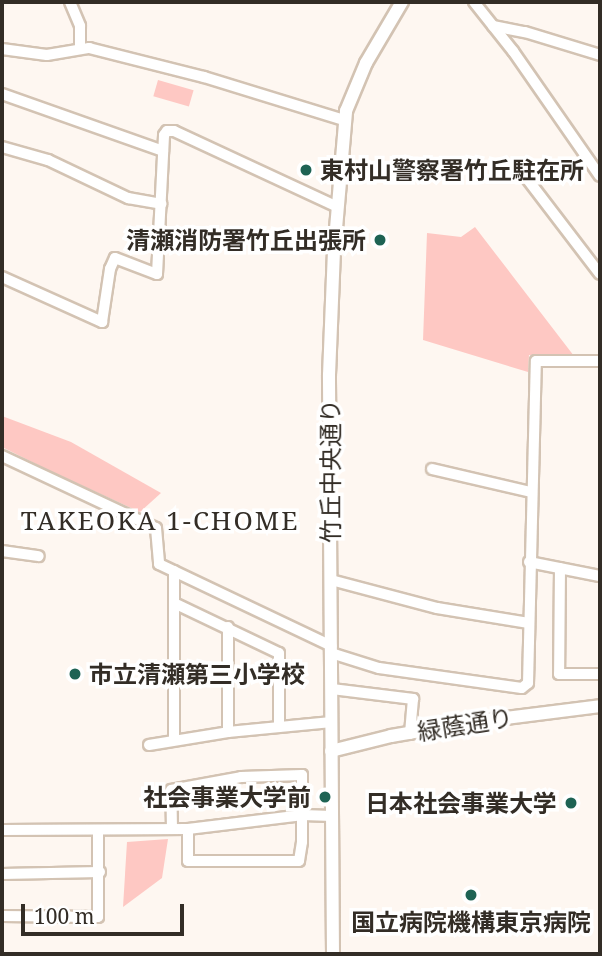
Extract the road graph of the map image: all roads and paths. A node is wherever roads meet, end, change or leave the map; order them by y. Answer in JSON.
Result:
{"nodes":[{"id":1,"x":70,"y":2,"type":"edge"},
{"id":2,"x":402,"y":2,"type":"edge"},
{"id":3,"x":474,"y":2,"type":"edge"},
{"id":4,"x":492,"y":26,"type":"junction"},
{"id":5,"x":80,"y":48,"type":"junction"},
{"id":6,"x":2,"y":49,"type":"edge"},
{"id":7,"x":600,"y":55,"type":"edge"},
{"id":8,"x":2,"y":94,"type":"edge"},
{"id":9,"x":344,"y":120,"type":"junction"},
{"id":10,"x":2,"y":147,"type":"edge"},
{"id":11,"x":163,"y":151,"type":"junction"},
{"id":12,"x":526,"y":176,"type":"dead end"},
{"id":13,"x":600,"y":176,"type":"edge"},
{"id":14,"x":161,"y":204,"type":"junction"},
{"id":15,"x":338,"y":207,"type":"junction"},
{"id":16,"x":600,"y":274,"type":"edge"},
{"id":17,"x":2,"y":277,"type":"edge"},
{"id":18,"x":600,"y":361,"type":"edge"},
{"id":19,"x":2,"y":456,"type":"edge"},
{"id":20,"x":432,"y":469,"type":"dead end"},
{"id":21,"x":531,"y":492,"type":"junction"},
{"id":22,"x":2,"y":551,"type":"edge"},
{"id":23,"x":39,"y":556,"type":"dead end"},
{"id":24,"x":529,"y":562,"type":"junction"},
{"id":25,"x":560,"y":568,"type":"junction"},
{"id":26,"x":174,"y":571,"type":"junction"},
{"id":27,"x":600,"y":576,"type":"edge"},
{"id":28,"x":331,"y":580,"type":"junction"},
{"id":29,"x":174,"y":603,"type":"junction"},
{"id":30,"x":529,"y":623,"type":"junction"},
{"id":31,"x":228,"y":627,"type":"junction"},
{"id":32,"x":332,"y":649,"type":"junction"},
{"id":33,"x":600,"y":674,"type":"edge"},
{"id":34,"x":332,"y":689,"type":"junction"},
{"id":35,"x":600,"y":706,"type":"edge"},
{"id":36,"x":332,"y":722,"type":"junction"},
{"id":37,"x":279,"y":727,"type":"junction"},
{"id":38,"x":228,"y":732,"type":"junction"},
{"id":39,"x":410,"y":733,"type":"junction"},
{"id":40,"x":174,"y":740,"type":"junction"},
{"id":41,"x":149,"y":745,"type":"dead end"},
{"id":42,"x":331,"y":751,"type":"junction"},
{"id":43,"x":303,"y":815,"type":"junction"},
{"id":44,"x":331,"y":816,"type":"junction"},
{"id":45,"x":172,"y":829,"type":"junction"},
{"id":46,"x":187,"y":829,"type":"junction"},
{"id":47,"x":2,"y":830,"type":"edge"},
{"id":48,"x":98,"y":830,"type":"junction"},
{"id":49,"x":100,"y":872,"type":"junction"},
{"id":50,"x":2,"y":874,"type":"edge"},
{"id":51,"x":2,"y":916,"type":"edge"},
{"id":52,"x":332,"y":954,"type":"edge"}],
"edges":[{"from":1,"to":5,"type":"street"},
{"from":2,"to":9,"type":"street","name":"竹丘中央通り"},
{"from":3,"to":4,"type":"street"},
{"from":4,"to":7,"type":"street"},
{"from":4,"to":13,"type":"street"},
{"from":5,"to":6,"type":"street"},
{"from":5,"to":9,"type":"street"},
{"from":8,"to":11,"type":"street"},
{"from":9,"to":15,"type":"street","name":"竹丘中央通り"},
{"from":10,"to":14,"type":"street"},
{"from":11,"to":14,"type":"street"},
{"from":11,"to":15,"type":"street"},
{"from":12,"to":16,"type":"street"},
{"from":14,"to":17,"type":"street"},
{"from":15,"to":28,"type":"street","name":"竹丘中央通り"},
{"from":18,"to":21,"type":"street"},
{"from":19,"to":26,"type":"street"},
{"from":20,"to":21,"type":"street"},
{"from":21,"to":24,"type":"street"},
{"from":22,"to":23,"type":"street"},
{"from":24,"to":25,"type":"street"},
{"from":24,"to":30,"type":"street"},
{"from":25,"to":27,"type":"street"},
{"from":25,"to":33,"type":"street"},
{"from":26,"to":29,"type":"street"},
{"from":26,"to":32,"type":"street"},
{"from":28,"to":30,"type":"street"},
{"from":28,"to":32,"type":"street","name":"竹丘中央通り"},
{"from":29,"to":31,"type":"street"},
{"from":29,"to":40,"type":"street"},
{"from":30,"to":32,"type":"street"},
{"from":31,"to":37,"type":"street"},
{"from":31,"to":38,"type":"street"},
{"from":32,"to":34,"type":"street","name":"竹丘中央通り"},
{"from":34,"to":36,"type":"street","name":"竹丘中央通り"},
{"from":34,"to":39,"type":"street"},
{"from":35,"to":39,"type":"street","name":"緑蔭通り"},
{"from":36,"to":37,"type":"street"},
{"from":36,"to":42,"type":"street","name":"竹丘中央通り"},
{"from":37,"to":38,"type":"street"},
{"from":38,"to":40,"type":"street"},
{"from":39,"to":42,"type":"street","name":"緑蔭通り"},
{"from":40,"to":41,"type":"street"},
{"from":42,"to":44,"type":"street","name":"竹丘中央通り"},
{"from":43,"to":44,"type":"street"},
{"from":43,"to":45,"type":"street"},
{"from":43,"to":46,"type":"street"},
{"from":43,"to":46,"type":"street"},
{"from":44,"to":52,"type":"street","name":"竹丘中央通り"},
{"from":45,"to":46,"type":"street"},
{"from":45,"to":48,"type":"street"},
{"from":47,"to":48,"type":"street"},
{"from":48,"to":49,"type":"street"},
{"from":49,"to":50,"type":"street"},
{"from":49,"to":51,"type":"street"}]}
